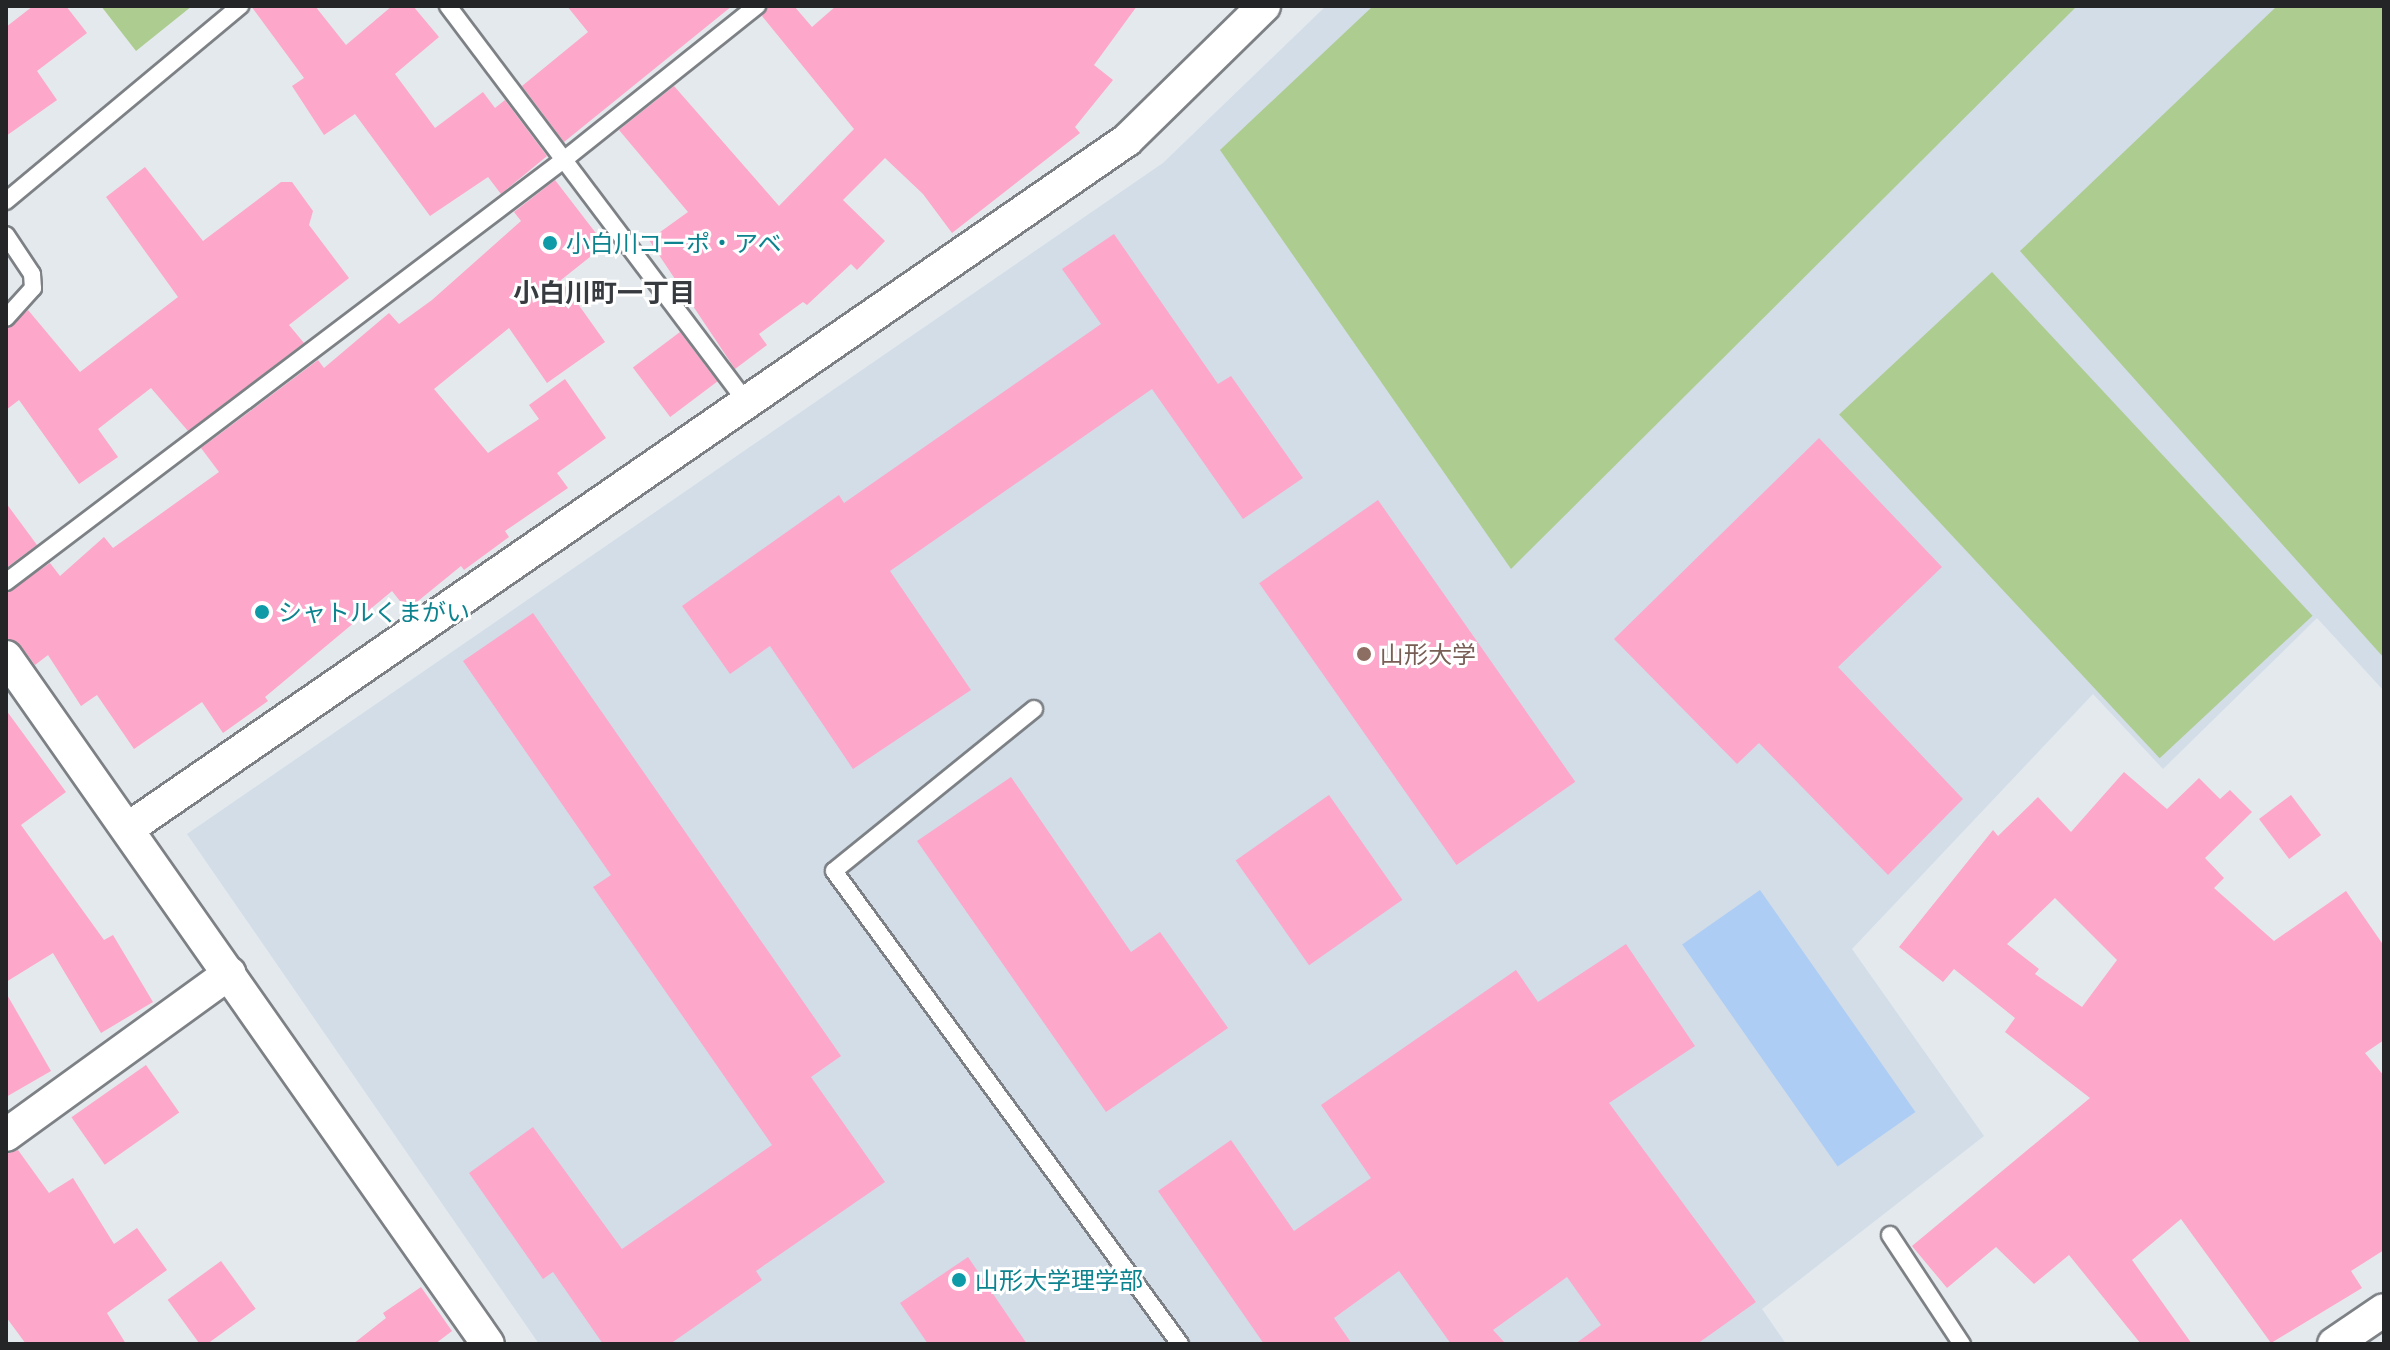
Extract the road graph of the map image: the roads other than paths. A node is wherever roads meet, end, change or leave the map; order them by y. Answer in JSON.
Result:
{"nodes":[{"id":1,"x":240,"y":6,"type":"edge"},
{"id":2,"x":448,"y":6,"type":"edge"},
{"id":3,"x":757,"y":6,"type":"edge"},
{"id":4,"x":1264,"y":6,"type":"edge"},
{"id":5,"x":565,"y":159,"type":"junction"},
{"id":6,"x":6,"y":201,"type":"edge"},
{"id":7,"x":6,"y":235,"type":"edge"},
{"id":8,"x":6,"y":318,"type":"edge"},
{"id":9,"x":744,"y":399,"type":"junction"},
{"id":10,"x":6,"y":582,"type":"edge"},
{"id":11,"x":6,"y":657,"type":"edge"},
{"id":12,"x":1034,"y":709,"type":"dead end"},
{"id":13,"x":129,"y":828,"type":"junction"},
{"id":14,"x":230,"y":973,"type":"junction"},
{"id":15,"x":6,"y":1135,"type":"edge"},
{"id":16,"x":1890,"y":1235,"type":"dead end"},
{"id":17,"x":2384,"y":1310,"type":"edge"},
{"id":18,"x":488,"y":1344,"type":"edge"},
{"id":19,"x":1180,"y":1344,"type":"edge"},
{"id":20,"x":1962,"y":1344,"type":"edge"},
{"id":21,"x":2334,"y":1344,"type":"edge"}],
"edges":[{"from":1,"to":6,"type":"lane"},
{"from":2,"to":5,"type":"lane"},
{"from":3,"to":5,"type":"lane"},
{"from":4,"to":9,"type":"street"},
{"from":5,"to":9,"type":"lane"},
{"from":5,"to":10,"type":"lane"},
{"from":7,"to":8,"type":"lane"},
{"from":9,"to":13,"type":"street"},
{"from":11,"to":13,"type":"street"},
{"from":12,"to":19,"type":"lane"},
{"from":13,"to":14,"type":"street"},
{"from":14,"to":15,"type":"street"},
{"from":14,"to":18,"type":"street"},
{"from":16,"to":20,"type":"lane"},
{"from":17,"to":21,"type":"street"}]}
